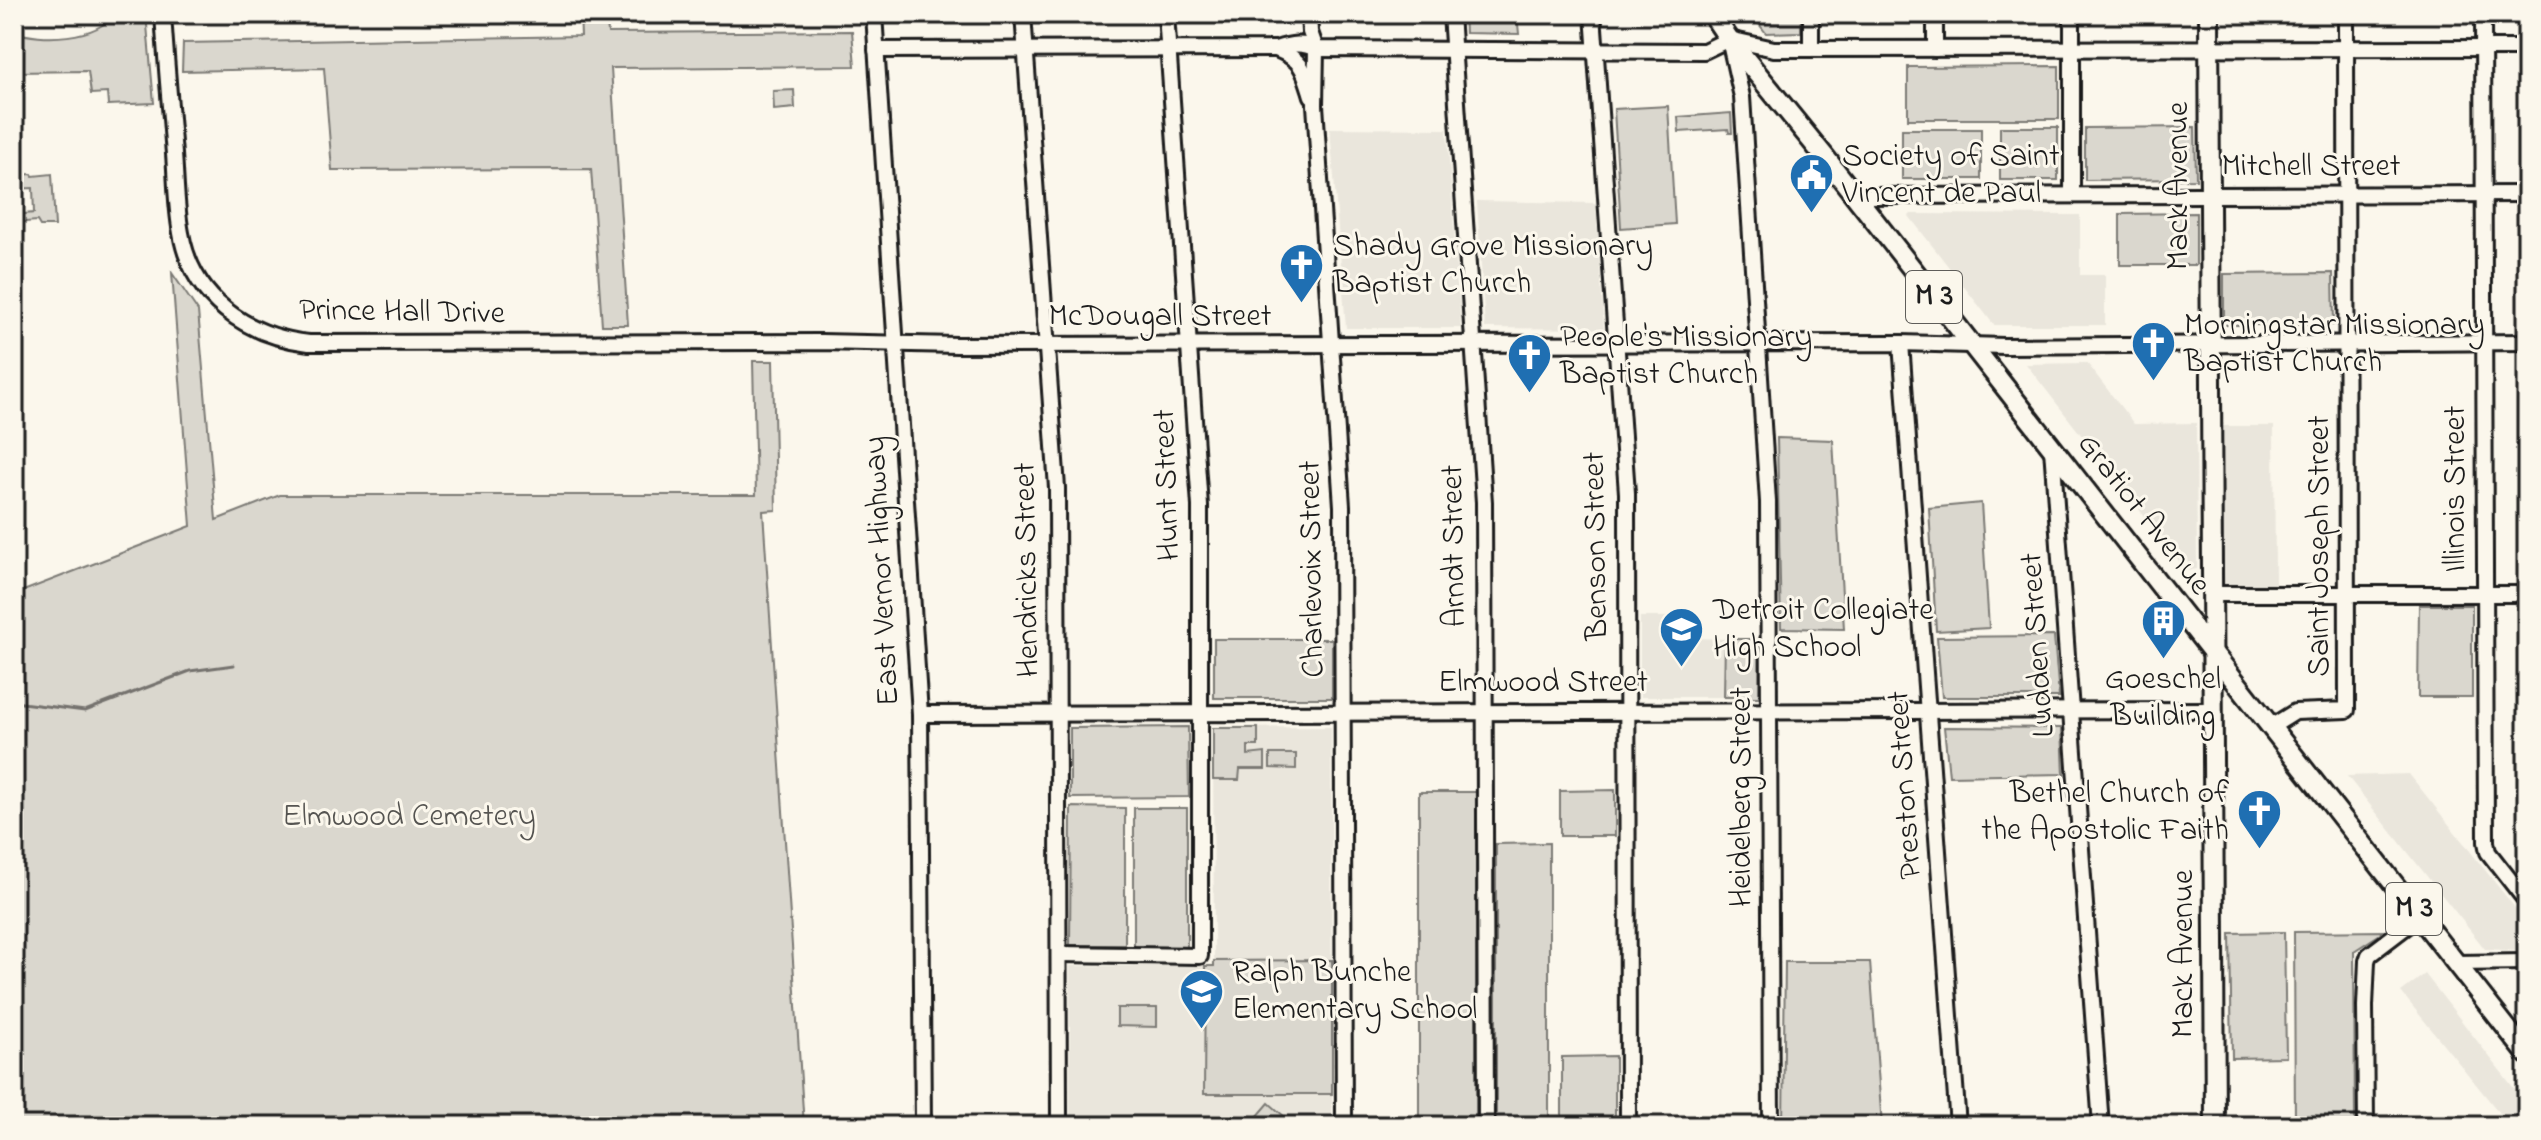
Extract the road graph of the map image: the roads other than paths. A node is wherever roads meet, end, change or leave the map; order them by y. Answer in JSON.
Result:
{"nodes":[{"id":1,"x":163,"y":14,"type":"edge"},
{"id":2,"x":874,"y":14,"type":"edge"},
{"id":3,"x":1023,"y":14,"type":"edge"},
{"id":4,"x":1166,"y":14,"type":"edge"},
{"id":5,"x":1309,"y":14,"type":"edge"},
{"id":6,"x":1451,"y":14,"type":"edge"},
{"id":7,"x":1593,"y":14,"type":"edge"},
{"id":8,"x":1712,"y":14,"type":"edge"},
{"id":9,"x":1811,"y":14,"type":"edge"},
{"id":10,"x":1935,"y":14,"type":"edge"},
{"id":11,"x":2072,"y":14,"type":"edge"},
{"id":12,"x":2209,"y":14,"type":"edge"},
{"id":13,"x":2346,"y":14,"type":"edge"},
{"id":14,"x":2483,"y":14,"type":"edge"},
{"id":15,"x":1729,"y":39,"type":"junction"},
{"id":16,"x":1811,"y":48,"type":"junction"},
{"id":17,"x":2209,"y":48,"type":"junction"},
{"id":18,"x":2346,"y":48,"type":"junction"},
{"id":19,"x":2483,"y":48,"type":"junction"},
{"id":20,"x":2527,"y":48,"type":"edge"},
{"id":21,"x":1168,"y":49,"type":"junction"},
{"id":22,"x":1276,"y":49,"type":"junction"},
{"id":23,"x":1316,"y":49,"type":"junction"},
{"id":24,"x":1453,"y":49,"type":"junction"},
{"id":25,"x":1596,"y":49,"type":"junction"},
{"id":26,"x":1935,"y":49,"type":"junction"},
{"id":27,"x":2072,"y":49,"type":"junction"},
{"id":28,"x":876,"y":50,"type":"junction"},
{"id":29,"x":1025,"y":50,"type":"junction"},
{"id":30,"x":1315,"y":105,"type":"junction"},
{"id":31,"x":2072,"y":194,"type":"junction"},
{"id":32,"x":2483,"y":194,"type":"junction"},
{"id":33,"x":2527,"y":194,"type":"edge"},
{"id":34,"x":2209,"y":195,"type":"junction"},
{"id":35,"x":2347,"y":195,"type":"junction"},
{"id":36,"x":1855,"y":196,"type":"junction"},
{"id":37,"x":2527,"y":342,"type":"edge"},
{"id":38,"x":1901,"y":343,"type":"junction"},
{"id":39,"x":2210,"y":343,"type":"junction"},
{"id":40,"x":2348,"y":343,"type":"junction"},
{"id":41,"x":2484,"y":343,"type":"junction"},
{"id":42,"x":897,"y":344,"type":"junction"},
{"id":43,"x":1474,"y":344,"type":"junction"},
{"id":44,"x":1617,"y":344,"type":"junction"},
{"id":45,"x":1759,"y":344,"type":"junction"},
{"id":46,"x":1047,"y":345,"type":"junction"},
{"id":47,"x":1189,"y":345,"type":"junction"},
{"id":48,"x":1332,"y":345,"type":"junction"},
{"id":49,"x":1971,"y":345,"type":"junction"},
{"id":50,"x":2052,"y":448,"type":"junction"},
{"id":51,"x":2211,"y":594,"type":"junction"},
{"id":52,"x":2485,"y":594,"type":"junction"},
{"id":53,"x":2527,"y":594,"type":"edge"},
{"id":54,"x":2347,"y":595,"type":"junction"},
{"id":55,"x":2211,"y":650,"type":"junction"},
{"id":56,"x":1628,"y":710,"type":"junction"},
{"id":57,"x":1770,"y":710,"type":"junction"},
{"id":58,"x":1928,"y":710,"type":"junction"},
{"id":59,"x":2071,"y":710,"type":"junction"},
{"id":60,"x":2214,"y":710,"type":"junction"},
{"id":61,"x":1201,"y":711,"type":"junction"},
{"id":62,"x":1343,"y":711,"type":"junction"},
{"id":63,"x":1486,"y":711,"type":"junction"},
{"id":64,"x":1058,"y":712,"type":"junction"},
{"id":65,"x":920,"y":714,"type":"junction"},
{"id":66,"x":2271,"y":727,"type":"junction"},
{"id":67,"x":2527,"y":902,"type":"edge"},
{"id":68,"x":2419,"y":917,"type":"junction"},
{"id":69,"x":1059,"y":954,"type":"junction"},
{"id":70,"x":2527,"y":962,"type":"edge"},
{"id":71,"x":2456,"y":963,"type":"junction"},
{"id":72,"x":2527,"y":1054,"type":"edge"},
{"id":73,"x":923,"y":1126,"type":"edge"},
{"id":74,"x":1059,"y":1126,"type":"edge"},
{"id":75,"x":1344,"y":1126,"type":"edge"},
{"id":76,"x":1486,"y":1126,"type":"edge"},
{"id":77,"x":1628,"y":1126,"type":"edge"},
{"id":78,"x":1771,"y":1126,"type":"edge"},
{"id":79,"x":1958,"y":1126,"type":"edge"},
{"id":80,"x":2101,"y":1126,"type":"edge"},
{"id":81,"x":2215,"y":1126,"type":"edge"},
{"id":82,"x":2366,"y":1126,"type":"edge"}],
"edges":[{"from":1,"to":42,"type":"street","name":"Prince Hall Drive"},
{"from":2,"to":28,"type":"street","name":"East Vernor Highway"},
{"from":3,"to":29,"type":"street","name":"Hendricks Street"},
{"from":4,"to":21,"type":"street","name":"Hunt Street"},
{"from":5,"to":23,"type":"street","name":"Charlevoix Street"},
{"from":6,"to":24,"type":"street","name":"Arndt Street"},
{"from":7,"to":25,"type":"street","name":"Benson Street"},
{"from":8,"to":15,"type":"main road","name":"Gratiot Avenue","number":"M 3"},
{"from":9,"to":16,"type":"street"},
{"from":10,"to":26,"type":"street"},
{"from":11,"to":27,"type":"street"},
{"from":12,"to":17,"type":"main road","name":"Mack Avenue"},
{"from":13,"to":18,"type":"street","name":"Saint Joseph Street"},
{"from":14,"to":19,"type":"street","name":"Illinois Street"},
{"from":15,"to":16,"type":"street"},
{"from":15,"to":25,"type":"street"},
{"from":15,"to":36,"type":"main road","name":"Gratiot Avenue","number":"M 3"},
{"from":15,"to":45,"type":"street","name":"Heidelberg Street"},
{"from":16,"to":26,"type":"street"},
{"from":17,"to":18,"type":"street"},
{"from":17,"to":27,"type":"street"},
{"from":17,"to":34,"type":"main road","name":"Mack Avenue"},
{"from":18,"to":19,"type":"street"},
{"from":18,"to":35,"type":"street","name":"Saint Joseph Street"},
{"from":19,"to":20,"type":"street"},
{"from":19,"to":32,"type":"street","name":"Illinois Street"},
{"from":21,"to":22,"type":"street"},
{"from":21,"to":29,"type":"street"},
{"from":21,"to":47,"type":"street","name":"Hunt Street"},
{"from":22,"to":23,"type":"street"},
{"from":22,"to":30,"type":"street"},
{"from":23,"to":24,"type":"street"},
{"from":23,"to":30,"type":"street","name":"Charlevoix Street"},
{"from":24,"to":25,"type":"street"},
{"from":24,"to":43,"type":"street","name":"Arndt Street"},
{"from":25,"to":44,"type":"street","name":"Benson Street"},
{"from":26,"to":27,"type":"street"},
{"from":27,"to":31,"type":"street"},
{"from":28,"to":29,"type":"street"},
{"from":28,"to":42,"type":"street","name":"East Vernor Highway"},
{"from":29,"to":46,"type":"street","name":"Hendricks Street"},
{"from":30,"to":48,"type":"street","name":"Charlevoix Street"},
{"from":31,"to":34,"type":"street","name":"Mitchell Street"},
{"from":31,"to":36,"type":"street","name":"Mitchell Street"},
{"from":32,"to":33,"type":"street","name":"Mitchell Street"},
{"from":32,"to":35,"type":"street","name":"Mitchell Street"},
{"from":32,"to":41,"type":"street","name":"Illinois Street"},
{"from":34,"to":35,"type":"street","name":"Mitchell Street"},
{"from":34,"to":39,"type":"main road","name":"Mack Avenue"},
{"from":35,"to":40,"type":"street","name":"Saint Joseph Street"},
{"from":36,"to":49,"type":"main road","name":"Gratiot Avenue","number":"M 3"},
{"from":37,"to":41,"type":"street","name":"McDougall Street"},
{"from":38,"to":45,"type":"street","name":"McDougall Street"},
{"from":38,"to":49,"type":"street","name":"McDougall Street"},
{"from":38,"to":58,"type":"street","name":"Preston Street"},
{"from":39,"to":40,"type":"street","name":"McDougall Street"},
{"from":39,"to":49,"type":"street","name":"McDougall Street"},
{"from":39,"to":51,"type":"main road","name":"Mack Avenue"},
{"from":40,"to":41,"type":"street","name":"McDougall Street"},
{"from":40,"to":54,"type":"street","name":"Saint Joseph Street"},
{"from":41,"to":52,"type":"street","name":"Illinois Street"},
{"from":42,"to":46,"type":"street","name":"McDougall Street"},
{"from":42,"to":65,"type":"street","name":"East Vernor Highway"},
{"from":43,"to":44,"type":"street","name":"McDougall Street"},
{"from":43,"to":48,"type":"street","name":"McDougall Street"},
{"from":43,"to":63,"type":"street","name":"Arndt Street"},
{"from":44,"to":45,"type":"street","name":"McDougall Street"},
{"from":44,"to":56,"type":"street","name":"Benson Street"},
{"from":45,"to":57,"type":"street","name":"Heidelberg Street"},
{"from":46,"to":47,"type":"street","name":"McDougall Street"},
{"from":46,"to":64,"type":"street","name":"Hendricks Street"},
{"from":47,"to":48,"type":"street","name":"McDougall Street"},
{"from":47,"to":61,"type":"street","name":"Hunt Street"},
{"from":48,"to":62,"type":"street","name":"Charlevoix Street"},
{"from":49,"to":50,"type":"main road","name":"Gratiot Avenue","number":"M 3"},
{"from":50,"to":55,"type":"main road","name":"Gratiot Avenue","number":"M 3"},
{"from":50,"to":59,"type":"street","name":"Ludden Street"},
{"from":51,"to":54,"type":"street"},
{"from":51,"to":55,"type":"main road","name":"Mack Avenue"},
{"from":52,"to":53,"type":"street"},
{"from":52,"to":54,"type":"street"},
{"from":52,"to":67,"type":"street","name":"Illinois Street"},
{"from":54,"to":66,"type":"street","name":"Saint Joseph Street"},
{"from":55,"to":60,"type":"main road","name":"Mack Avenue"},
{"from":55,"to":66,"type":"main road","name":"Gratiot Avenue","number":"M 3"},
{"from":56,"to":57,"type":"street","name":"Elmwood Street"},
{"from":56,"to":63,"type":"street","name":"Elmwood Street"},
{"from":56,"to":77,"type":"street","name":"Benson Street"},
{"from":57,"to":58,"type":"street","name":"Elmwood Street"},
{"from":57,"to":78,"type":"street","name":"Heidelberg Street"},
{"from":58,"to":59,"type":"street","name":"Elmwood Street"},
{"from":58,"to":79,"type":"street","name":"Preston Street"},
{"from":59,"to":60,"type":"street","name":"Elmwood Street"},
{"from":59,"to":80,"type":"street","name":"Ludden Street"},
{"from":60,"to":81,"type":"main road","name":"Mack Avenue"},
{"from":61,"to":62,"type":"street","name":"Elmwood Street"},
{"from":61,"to":64,"type":"street","name":"Elmwood Street"},
{"from":61,"to":69,"type":"street","name":"Hunt Street"},
{"from":62,"to":63,"type":"street","name":"Elmwood Street"},
{"from":62,"to":75,"type":"street","name":"Charlevoix Street"},
{"from":63,"to":76,"type":"street","name":"Arndt Street"},
{"from":64,"to":65,"type":"street","name":"Elmwood Street"},
{"from":64,"to":69,"type":"street","name":"Hendricks Street"},
{"from":65,"to":73,"type":"street","name":"East Vernor Highway"},
{"from":66,"to":68,"type":"main road","name":"Gratiot Avenue","number":"M 3"},
{"from":68,"to":71,"type":"main road","name":"Gratiot Avenue","number":"M 3"},
{"from":68,"to":82,"type":"street"},
{"from":69,"to":74,"type":"street","name":"Hendricks Street"},
{"from":70,"to":71,"type":"street"},
{"from":71,"to":72,"type":"main road","name":"Gratiot Avenue","number":"M 3"}]}
